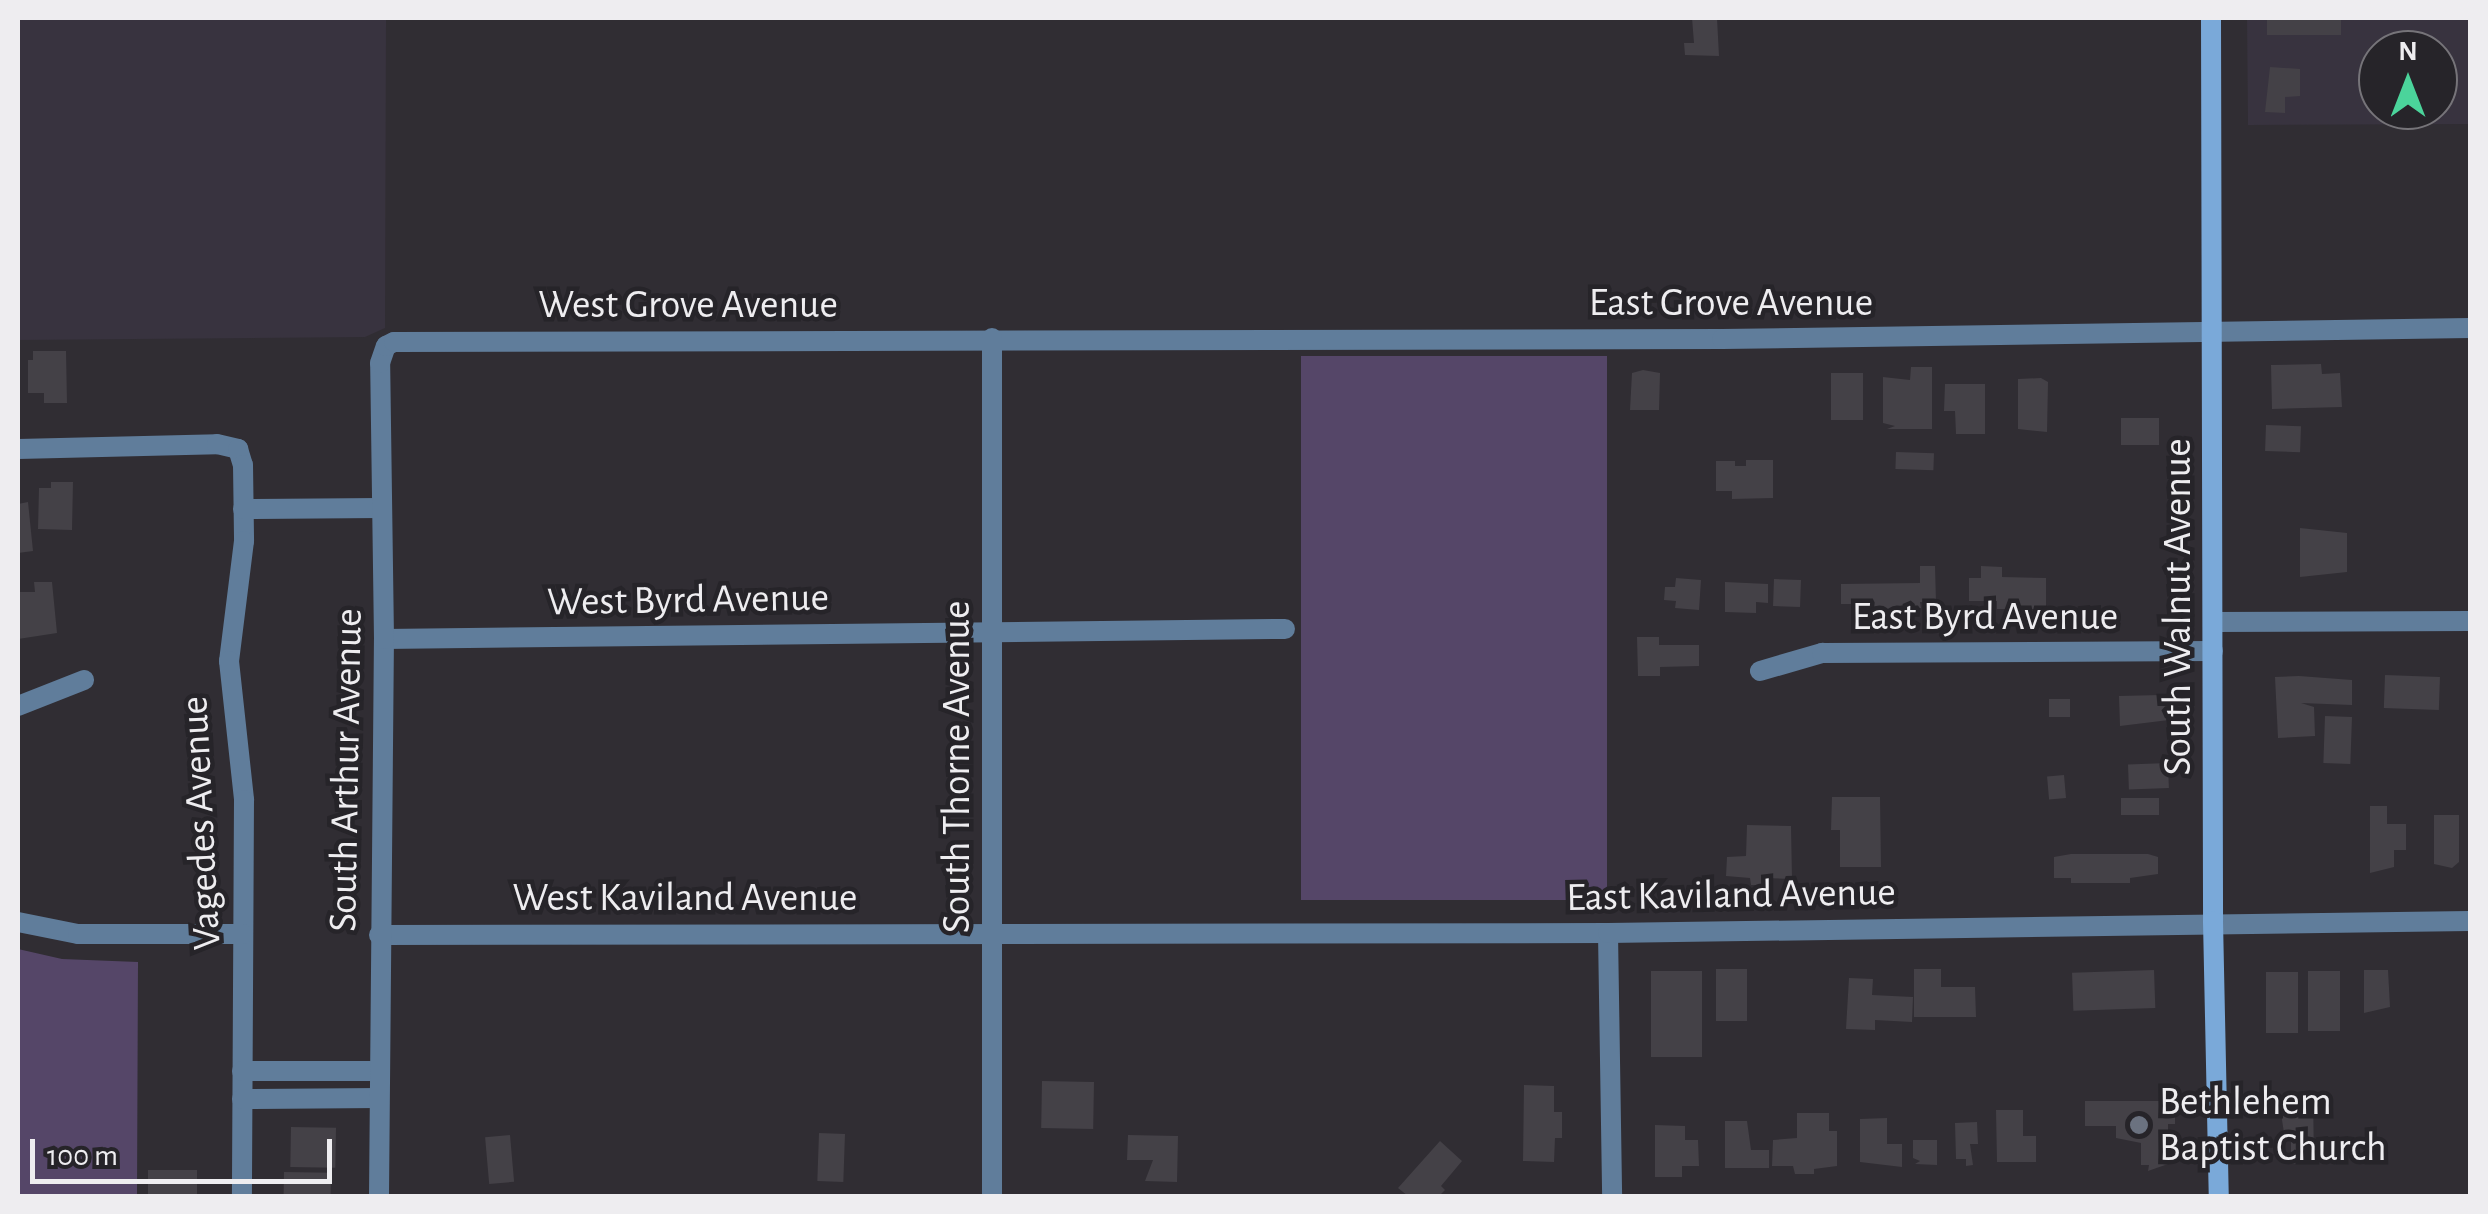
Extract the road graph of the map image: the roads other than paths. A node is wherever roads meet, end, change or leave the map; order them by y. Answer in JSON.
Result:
{"nodes":[{"id":1,"x":2211,"y":18,"type":"edge"},
{"id":2,"x":2470,"y":328,"type":"edge"},
{"id":3,"x":2212,"y":331,"type":"junction"},
{"id":4,"x":992,"y":338,"type":"junction"},
{"id":5,"x":386,"y":346,"type":"joint"},
{"id":6,"x":18,"y":449,"type":"edge"},
{"id":7,"x":380,"y":508,"type":"junction"},
{"id":8,"x":243,"y":510,"type":"junction"},
{"id":9,"x":2213,"y":622,"type":"junction"},
{"id":10,"x":2470,"y":622,"type":"edge"},
{"id":11,"x":1284,"y":629,"type":"dead end"},
{"id":12,"x":992,"y":632,"type":"junction"},
{"id":13,"x":384,"y":639,"type":"junction"},
{"id":14,"x":2213,"y":651,"type":"junction"},
{"id":15,"x":1760,"y":671,"type":"dead end"},
{"id":16,"x":84,"y":680,"type":"dead end"},
{"id":17,"x":18,"y":706,"type":"edge"},
{"id":18,"x":2470,"y":921,"type":"edge"},
{"id":19,"x":18,"y":922,"type":"edge"},
{"id":20,"x":2213,"y":922,"type":"junction"},
{"id":21,"x":992,"y":930,"type":"junction"},
{"id":22,"x":1608,"y":933,"type":"junction"},
{"id":23,"x":243,"y":934,"type":"junction"},
{"id":24,"x":378,"y":935,"type":"junction"},
{"id":25,"x":242,"y":1070,"type":"junction"},
{"id":26,"x":378,"y":1070,"type":"junction"},
{"id":27,"x":242,"y":1098,"type":"junction"},
{"id":28,"x":378,"y":1098,"type":"junction"},
{"id":29,"x":242,"y":1196,"type":"edge"},
{"id":30,"x":379,"y":1196,"type":"edge"},
{"id":31,"x":992,"y":1196,"type":"edge"},
{"id":32,"x":1612,"y":1196,"type":"edge"},
{"id":33,"x":2219,"y":1196,"type":"edge"}],
"edges":[{"from":1,"to":3,"type":"street","name":"South Walnut Avenue"},
{"from":2,"to":3,"type":"street","name":"East Grove Avenue"},
{"from":3,"to":4,"type":"street","name":"East Grove Avenue"},
{"from":3,"to":9,"type":"street","name":"South Walnut Avenue"},
{"from":4,"to":5,"type":"street","name":"West Grove Avenue"},
{"from":4,"to":12,"type":"street","name":"South Thorne Avenue"},
{"from":5,"to":7,"type":"street","name":"South Arthur Avenue"},
{"from":6,"to":8,"type":"street","name":"Vagedes Avenue"},
{"from":7,"to":8,"type":"street"},
{"from":7,"to":13,"type":"street","name":"South Arthur Avenue"},
{"from":8,"to":23,"type":"street","name":"Vagedes Avenue"},
{"from":9,"to":10,"type":"street"},
{"from":9,"to":14,"type":"street","name":"South Walnut Avenue"},
{"from":11,"to":12,"type":"street"},
{"from":12,"to":13,"type":"street","name":"West Byrd Avenue"},
{"from":12,"to":21,"type":"street","name":"South Thorne Avenue"},
{"from":13,"to":24,"type":"street","name":"South Arthur Avenue"},
{"from":14,"to":15,"type":"street","name":"East Byrd Avenue"},
{"from":14,"to":20,"type":"street","name":"South Walnut Avenue"},
{"from":16,"to":17,"type":"street"},
{"from":18,"to":20,"type":"street","name":"East Kaviland Avenue"},
{"from":19,"to":23,"type":"street"},
{"from":20,"to":22,"type":"street","name":"East Kaviland Avenue"},
{"from":20,"to":33,"type":"street","name":"South Walnut Avenue"},
{"from":21,"to":22,"type":"street","name":"East Kaviland Avenue"},
{"from":21,"to":24,"type":"street","name":"West Kaviland Avenue"},
{"from":21,"to":31,"type":"street","name":"South Thorne Avenue"},
{"from":22,"to":32,"type":"street"},
{"from":23,"to":25,"type":"street","name":"Vagedes Avenue"},
{"from":24,"to":26,"type":"street","name":"South Arthur Avenue"},
{"from":25,"to":26,"type":"street"},
{"from":25,"to":27,"type":"street","name":"Vagedes Avenue"},
{"from":26,"to":28,"type":"street","name":"South Arthur Avenue"},
{"from":27,"to":28,"type":"street"},
{"from":27,"to":29,"type":"street","name":"Vagedes Avenue"},
{"from":28,"to":30,"type":"street","name":"South Arthur Avenue"}]}
